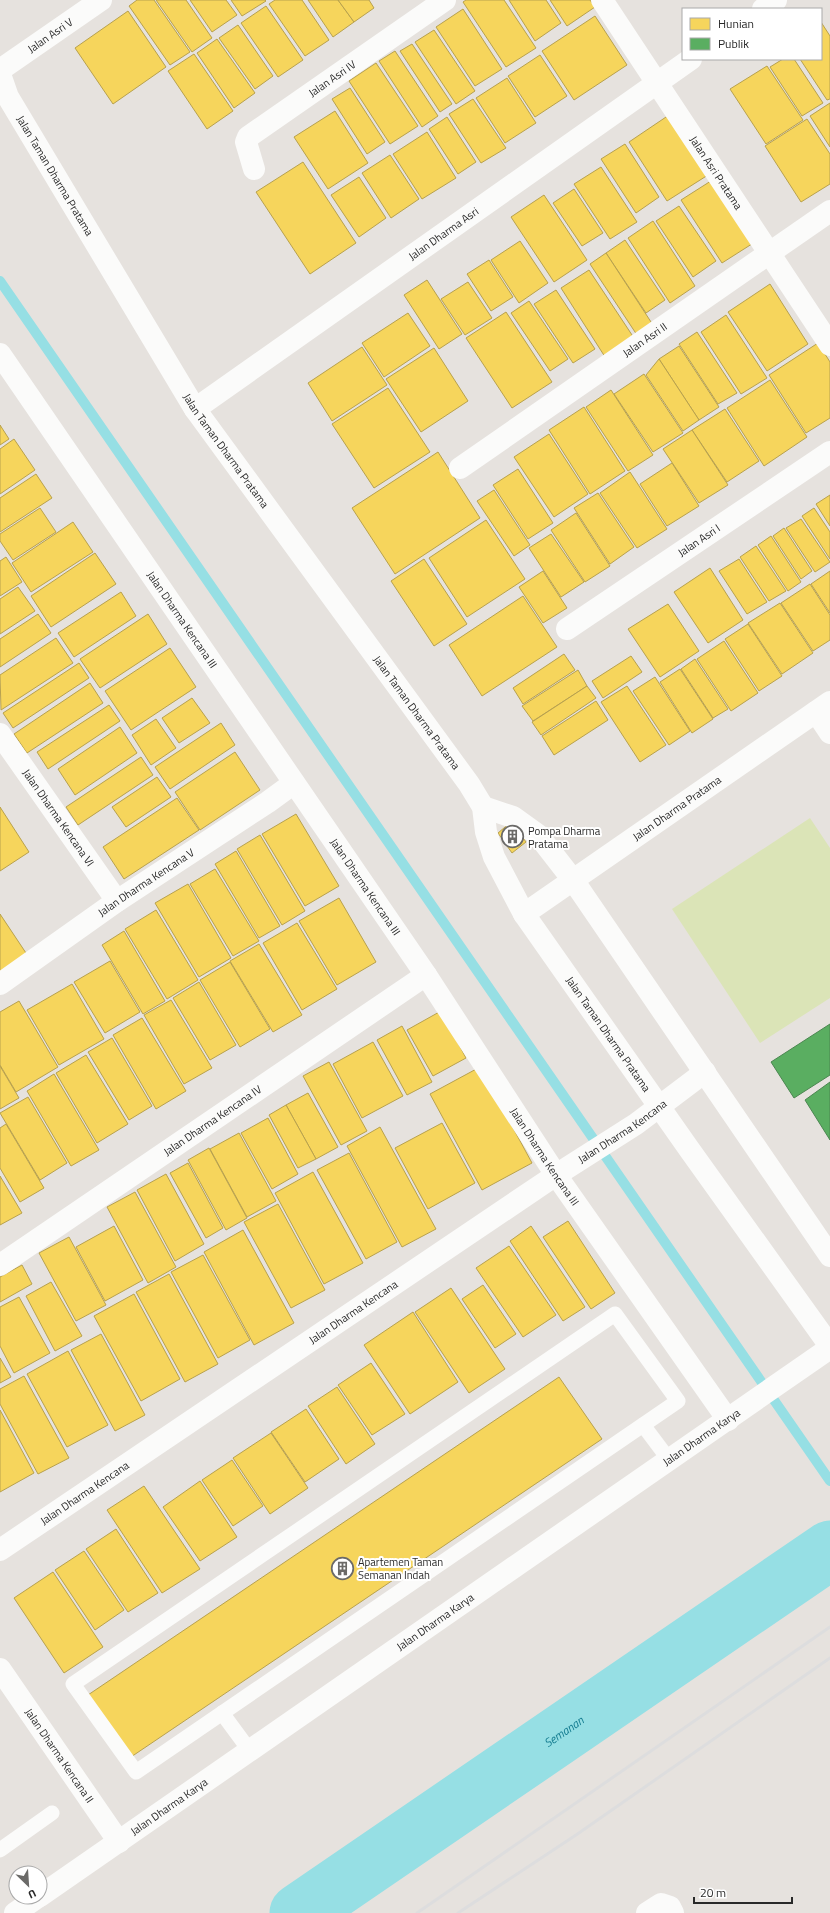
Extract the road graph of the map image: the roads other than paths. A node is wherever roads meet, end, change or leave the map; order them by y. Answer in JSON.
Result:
{"nodes":[{"id":1,"x":101,"y":0,"type":"edge"},
{"id":2,"x":445,"y":0,"type":"edge"},
{"id":3,"x":602,"y":0,"type":"edge"},
{"id":4,"x":776,"y":0,"type":"edge"},
{"id":5,"x":764,"y":8,"type":"edge"},
{"id":6,"x":690,"y":60,"type":"edge"},
{"id":7,"x":0,"y":70,"type":"edge"},
{"id":8,"x":0,"y":74,"type":"edge"},
{"id":9,"x":657,"y":83,"type":"junction"},
{"id":10,"x":254,"y":169,"type":"dead end"},
{"id":11,"x":830,"y":211,"type":"edge"},
{"id":12,"x":769,"y":253,"type":"junction"},
{"id":13,"x":830,"y":346,"type":"edge"},
{"id":14,"x":0,"y":354,"type":"edge"},
{"id":15,"x":195,"y":409,"type":"junction"},
{"id":16,"x":830,"y":452,"type":"edge"},
{"id":17,"x":460,"y":468,"type":"dead end"},
{"id":18,"x":568,"y":629,"type":"dead end"},
{"id":19,"x":823,"y":707,"type":"edge"},
{"id":20,"x":830,"y":733,"type":"edge"},
{"id":21,"x":0,"y":734,"type":"edge"},
{"id":22,"x":294,"y":783,"type":"junction"},
{"id":23,"x":483,"y":807,"type":"junction"},
{"id":24,"x":573,"y":880,"type":"junction"},
{"id":25,"x":116,"y":902,"type":"junction"},
{"id":26,"x":524,"y":914,"type":"junction"},
{"id":27,"x":426,"y":974,"type":"junction"},
{"id":28,"x":0,"y":984,"type":"edge"},
{"id":29,"x":705,"y":1072,"type":"junction"},
{"id":30,"x":659,"y":1105,"type":"junction"},
{"id":31,"x":558,"y":1174,"type":"junction"},
{"id":32,"x":830,"y":1256,"type":"edge"},
{"id":33,"x":0,"y":1265,"type":"edge"},
{"id":34,"x":830,"y":1347,"type":"edge"},
{"id":35,"x":735,"y":1415,"type":"junction"},
{"id":36,"x":643,"y":1425,"type":"junction"},
{"id":37,"x":670,"y":1460,"type":"junction"},
{"id":38,"x":0,"y":1550,"type":"edge"},
{"id":39,"x":0,"y":1669,"type":"edge"},
{"id":40,"x":222,"y":1713,"type":"junction"},
{"id":41,"x":250,"y":1751,"type":"junction"},
{"id":42,"x":52,"y":1813,"type":"dead end"},
{"id":43,"x":119,"y":1842,"type":"junction"},
{"id":44,"x":0,"y":1850,"type":"edge"},
{"id":45,"x":48,"y":1890,"type":"edge"},
{"id":46,"x":26,"y":1905,"type":"edge"},
{"id":47,"x":15,"y":1913,"type":"edge"},
{"id":48,"x":647,"y":1913,"type":"edge"},
{"id":49,"x":673,"y":1913,"type":"edge"}],
"edges":[{"from":1,"to":7,"type":"street","name":"Jalan Asri V"},
{"from":2,"to":10,"type":"street","name":"Jalan Asri IV"},
{"from":3,"to":9,"type":"street","name":"Jalan Asri Pratama"},
{"from":4,"to":5,"type":"street"},
{"from":6,"to":9,"type":"street","name":"Jalan Dharma Asri"},
{"from":8,"to":15,"type":"street","name":"Jalan Taman Dharma Pratama"},
{"from":9,"to":12,"type":"street","name":"Jalan Asri Pratama"},
{"from":9,"to":15,"type":"street","name":"Jalan Dharma Asri"},
{"from":11,"to":12,"type":"street","name":"Jalan Asri II"},
{"from":12,"to":13,"type":"street","name":"Jalan Asri Pratama"},
{"from":12,"to":17,"type":"street","name":"Jalan Asri II"},
{"from":14,"to":22,"type":"street","name":"Jalan Dharma Kencana III"},
{"from":15,"to":23,"type":"street","name":"Jalan Taman Dharma Pratama"},
{"from":16,"to":18,"type":"street","name":"Jalan Asri I"},
{"from":19,"to":20,"type":"street"},
{"from":19,"to":24,"type":"street","name":"Jalan Dharma Pratama"},
{"from":21,"to":25,"type":"street","name":"Jalan Dharma Kencana VI"},
{"from":22,"to":25,"type":"street","name":"Jalan Dharma Kencana V"},
{"from":22,"to":27,"type":"street","name":"Jalan Dharma Kencana III"},
{"from":23,"to":24,"type":"street"},
{"from":23,"to":26,"type":"street","name":"Jalan Taman Dharma Pratama"},
{"from":24,"to":26,"type":"street","name":"Jalan Dharma Pratama"},
{"from":24,"to":29,"type":"street"},
{"from":25,"to":28,"type":"street","name":"Jalan Dharma Kencana V"},
{"from":26,"to":30,"type":"street","name":"Jalan Taman Dharma Pratama"},
{"from":27,"to":31,"type":"street","name":"Jalan Dharma Kencana III"},
{"from":27,"to":33,"type":"street","name":"Jalan Dharma Kencana IV"},
{"from":29,"to":30,"type":"street","name":"Jalan Dharma Kencana"},
{"from":29,"to":32,"type":"street"},
{"from":30,"to":31,"type":"street","name":"Jalan Dharma Kencana"},
{"from":30,"to":34,"type":"street","name":"Jalan Taman Dharma Pratama"},
{"from":31,"to":35,"type":"street","name":"Jalan Dharma Kencana III"},
{"from":31,"to":38,"type":"street","name":"Jalan Dharma Kencana"},
{"from":34,"to":35,"type":"street","name":"Jalan Dharma Karya"},
{"from":35,"to":37,"type":"street","name":"Jalan Dharma Karya"},
{"from":36,"to":37,"type":"lane"},
{"from":36,"to":40,"type":"lane"},
{"from":36,"to":40,"type":"lane"},
{"from":37,"to":41,"type":"street","name":"Jalan Dharma Karya"},
{"from":39,"to":43,"type":"street","name":"Jalan Dharma Kencana II"},
{"from":40,"to":41,"type":"lane"},
{"from":41,"to":43,"type":"street","name":"Jalan Dharma Karya"},
{"from":42,"to":44,"type":"lane"},
{"from":43,"to":45,"type":"street","name":"Jalan Dharma Karya"},
{"from":46,"to":47,"type":"street","name":"Jalan Dharma Karya"},
{"from":48,"to":49,"type":"street"}]}
